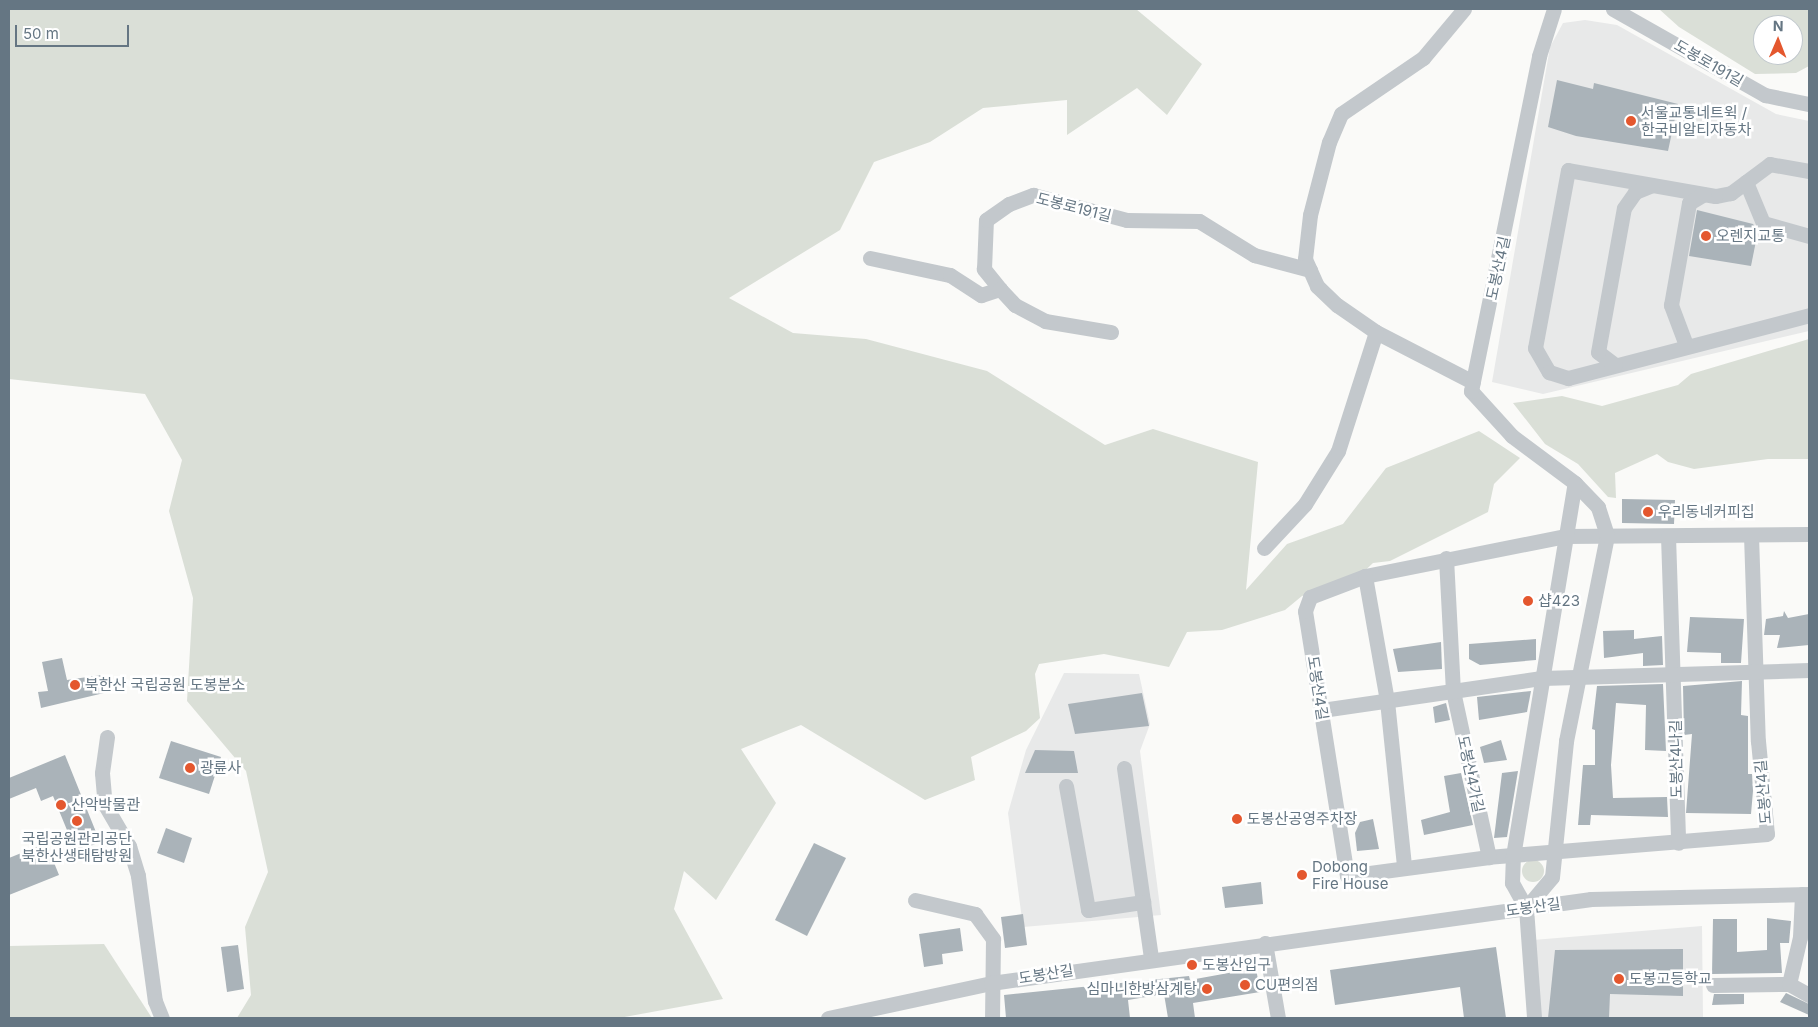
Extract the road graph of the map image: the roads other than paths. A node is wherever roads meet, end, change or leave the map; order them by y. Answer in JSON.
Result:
{"nodes":[{"id":1,"x":1464,"y":9,"type":"edge"},
{"id":2,"x":1554,"y":9,"type":"edge"},
{"id":3,"x":1613,"y":9,"type":"edge"},
{"id":4,"x":1809,"y":104,"type":"edge"},
{"id":5,"x":1809,"y":171,"type":"edge"},
{"id":6,"x":1746,"y":182,"type":"junction"},
{"id":7,"x":1652,"y":185,"type":"junction"},
{"id":8,"x":1704,"y":194,"type":"junction"},
{"id":9,"x":1809,"y":236,"type":"edge"},
{"id":10,"x":870,"y":258,"type":"dead end"},
{"id":11,"x":1310,"y":270,"type":"junction"},
{"id":12,"x":1000,"y":288,"type":"junction"},
{"id":13,"x":1809,"y":315,"type":"edge"},
{"id":14,"x":1111,"y":332,"type":"dead end"},
{"id":15,"x":1376,"y":332,"type":"junction"},
{"id":16,"x":1686,"y":345,"type":"junction"},
{"id":17,"x":1615,"y":365,"type":"junction"},
{"id":18,"x":1473,"y":382,"type":"junction"},
{"id":19,"x":1575,"y":483,"type":"junction"},
{"id":20,"x":1809,"y":534,"type":"edge"},
{"id":21,"x":1607,"y":535,"type":"junction"},
{"id":22,"x":1750,"y":535,"type":"junction"},
{"id":23,"x":1566,"y":536,"type":"junction"},
{"id":24,"x":1668,"y":536,"type":"junction"},
{"id":25,"x":1264,"y":548,"type":"dead end"},
{"id":26,"x":1446,"y":558,"type":"junction"},
{"id":27,"x":1365,"y":576,"type":"junction"},
{"id":28,"x":1809,"y":670,"type":"edge"},
{"id":29,"x":1755,"y":672,"type":"junction"},
{"id":30,"x":1673,"y":675,"type":"junction"},
{"id":31,"x":1578,"y":677,"type":"junction"},
{"id":32,"x":1542,"y":678,"type":"junction"},
{"id":33,"x":1453,"y":691,"type":"junction"},
{"id":34,"x":1388,"y":701,"type":"junction"},
{"id":35,"x":1322,"y":710,"type":"junction"},
{"id":36,"x":107,"y":736,"type":"dead end"},
{"id":37,"x":1124,"y":768,"type":"dead end"},
{"id":38,"x":1066,"y":786,"type":"dead end"},
{"id":39,"x":1678,"y":843,"type":"junction"},
{"id":40,"x":1552,"y":852,"type":"junction"},
{"id":41,"x":1513,"y":856,"type":"junction"},
{"id":42,"x":1489,"y":857,"type":"junction"},
{"id":43,"x":1404,"y":866,"type":"junction"},
{"id":44,"x":1806,"y":894,"type":"edge"},
{"id":45,"x":915,"y":900,"type":"dead end"},
{"id":46,"x":1144,"y":902,"type":"junction"},
{"id":47,"x":1526,"y":908,"type":"junction"},
{"id":48,"x":1265,"y":943,"type":"junction"},
{"id":49,"x":1151,"y":958,"type":"junction"},
{"id":50,"x":991,"y":982,"type":"junction"},
{"id":51,"x":1790,"y":984,"type":"junction"},
{"id":52,"x":1713,"y":986,"type":"dead end"},
{"id":53,"x":1809,"y":994,"type":"edge"},
{"id":54,"x":162,"y":1018,"type":"edge"},
{"id":55,"x":828,"y":1018,"type":"edge"},
{"id":56,"x":992,"y":1018,"type":"edge"},
{"id":57,"x":1278,"y":1018,"type":"edge"},
{"id":58,"x":1534,"y":1018,"type":"edge"}],
"edges":[{"from":1,"to":11,"type":"street"},
{"from":2,"to":18,"type":"street","name":"도봉산4길"},
{"from":3,"to":4,"type":"street","name":"도봉로191길"},
{"from":5,"to":6,"type":"street"},
{"from":6,"to":8,"type":"street"},
{"from":6,"to":9,"type":"street"},
{"from":7,"to":8,"type":"street"},
{"from":7,"to":17,"type":"street"},
{"from":7,"to":17,"type":"street"},
{"from":8,"to":16,"type":"street"},
{"from":10,"to":12,"type":"street"},
{"from":11,"to":12,"type":"street","name":"도봉로191길"},
{"from":11,"to":15,"type":"street"},
{"from":12,"to":14,"type":"street"},
{"from":13,"to":16,"type":"street"},
{"from":15,"to":18,"type":"street"},
{"from":15,"to":25,"type":"street"},
{"from":16,"to":17,"type":"street"},
{"from":18,"to":19,"type":"street"},
{"from":19,"to":21,"type":"street"},
{"from":19,"to":23,"type":"street"},
{"from":20,"to":22,"type":"street","name":"도봉산4길"},
{"from":21,"to":23,"type":"street","name":"도봉산4길"},
{"from":21,"to":24,"type":"street","name":"도봉산4길"},
{"from":21,"to":31,"type":"street"},
{"from":22,"to":24,"type":"street","name":"도봉산4길"},
{"from":22,"to":29,"type":"street","name":"도봉산4길"},
{"from":23,"to":26,"type":"street","name":"도봉산4길"},
{"from":23,"to":32,"type":"street"},
{"from":24,"to":30,"type":"street","name":"도봉산4나길"},
{"from":26,"to":27,"type":"street","name":"도봉산4길"},
{"from":26,"to":33,"type":"street","name":"도봉산4가길"},
{"from":27,"to":34,"type":"street"},
{"from":27,"to":35,"type":"street","name":"도봉산4길"},
{"from":28,"to":29,"type":"street"},
{"from":29,"to":30,"type":"street"},
{"from":29,"to":39,"type":"street","name":"도봉산4길"},
{"from":30,"to":31,"type":"street"},
{"from":30,"to":39,"type":"street","name":"도봉산4나길"},
{"from":31,"to":32,"type":"street"},
{"from":31,"to":40,"type":"street"},
{"from":32,"to":33,"type":"street"},
{"from":32,"to":41,"type":"street"},
{"from":33,"to":34,"type":"street"},
{"from":33,"to":42,"type":"street","name":"도봉산4가길"},
{"from":34,"to":35,"type":"street"},
{"from":34,"to":43,"type":"street"},
{"from":35,"to":43,"type":"street","name":"도봉산4길"},
{"from":36,"to":54,"type":"street"},
{"from":37,"to":46,"type":"street"},
{"from":38,"to":46,"type":"street"},
{"from":39,"to":40,"type":"street","name":"도봉산4길"},
{"from":40,"to":41,"type":"street","name":"도봉산4길"},
{"from":40,"to":47,"type":"street"},
{"from":41,"to":42,"type":"street","name":"도봉산4길"},
{"from":41,"to":47,"type":"street"},
{"from":42,"to":43,"type":"street","name":"도봉산4길"},
{"from":44,"to":47,"type":"street","name":"도봉산길"},
{"from":44,"to":51,"type":"street","name":"도봉산길"},
{"from":45,"to":50,"type":"street"},
{"from":46,"to":49,"type":"street"},
{"from":47,"to":48,"type":"street","name":"도봉산길"},
{"from":47,"to":58,"type":"street"},
{"from":48,"to":49,"type":"street","name":"도봉산길"},
{"from":48,"to":57,"type":"street"},
{"from":49,"to":50,"type":"street","name":"도봉산길"},
{"from":50,"to":55,"type":"street","name":"도봉산길"},
{"from":50,"to":56,"type":"street"},
{"from":51,"to":52,"type":"street"},
{"from":51,"to":53,"type":"street"}]}
